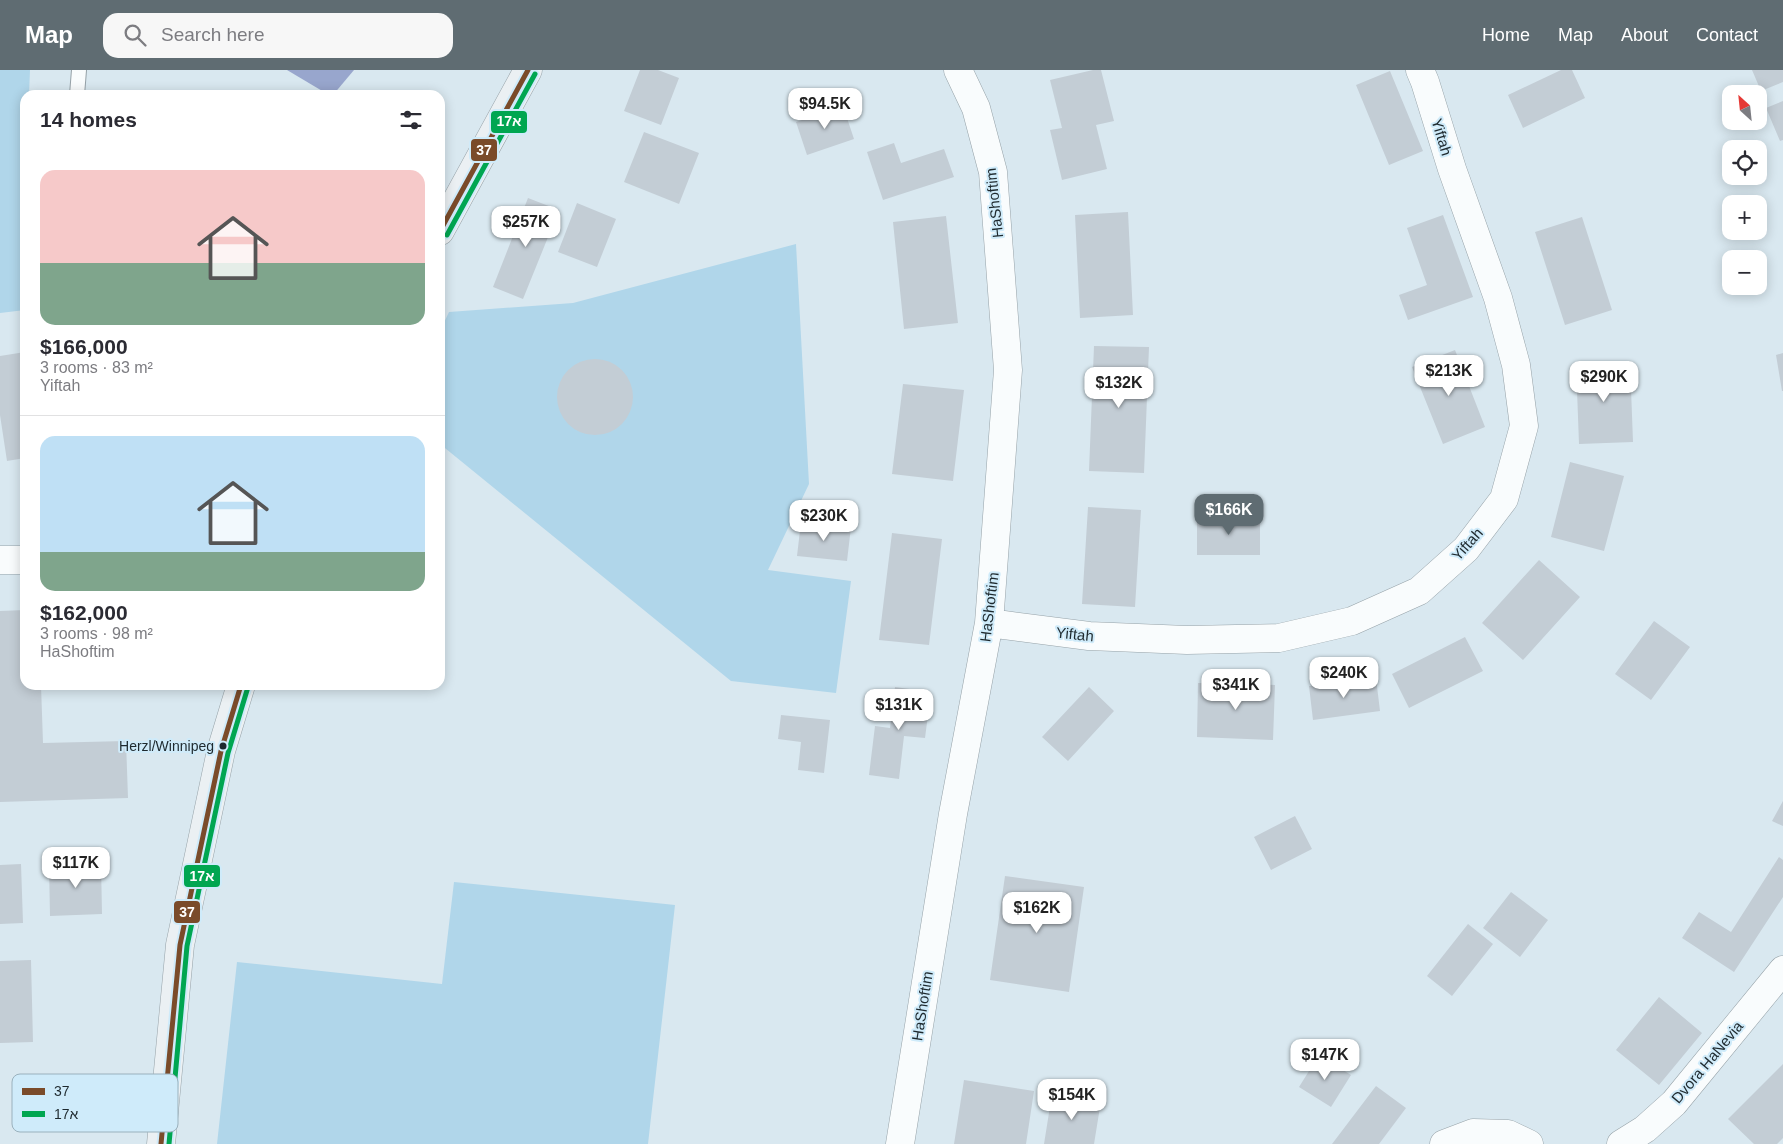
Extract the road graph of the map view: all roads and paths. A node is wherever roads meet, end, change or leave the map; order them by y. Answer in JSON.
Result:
{"nodes":[{"id":1,"x":79,"y":70,"type":"edge"},
{"id":2,"x":528,"y":70,"type":"edge"},
{"id":3,"x":958,"y":70,"type":"edge"},
{"id":4,"x":1420,"y":70,"type":"edge"},
{"id":5,"x":77,"y":90,"type":"edge"},
{"id":6,"x":445,"y":221,"type":"edge"},
{"id":7,"x":0,"y":560,"type":"edge"},
{"id":8,"x":20,"y":560,"type":"edge"},
{"id":9,"x":989,"y":623,"type":"junction"},
{"id":10,"x":239,"y":690,"type":"edge"},
{"id":11,"x":1783,"y":970,"type":"edge"},
{"id":12,"x":168,"y":1074,"type":"edge"},
{"id":13,"x":900,"y":1144,"type":"edge"},
{"id":14,"x":1444,"y":1144,"type":"edge"},
{"id":15,"x":1529,"y":1144,"type":"edge"},
{"id":16,"x":1621,"y":1144,"type":"edge"}],
"edges":[{"from":1,"to":5,"type":"lane"},
{"from":2,"to":6,"type":"street"},
{"from":3,"to":9,"type":"street","name":"HaShoftim"},
{"from":4,"to":9,"type":"street","name":"Yiftah"},
{"from":7,"to":8,"type":"street"},
{"from":9,"to":13,"type":"street","name":"HaShoftim"},
{"from":10,"to":12,"type":"street"},
{"from":11,"to":16,"type":"street","name":"Dvora HaNevia"},
{"from":14,"to":15,"type":"street"}]}
